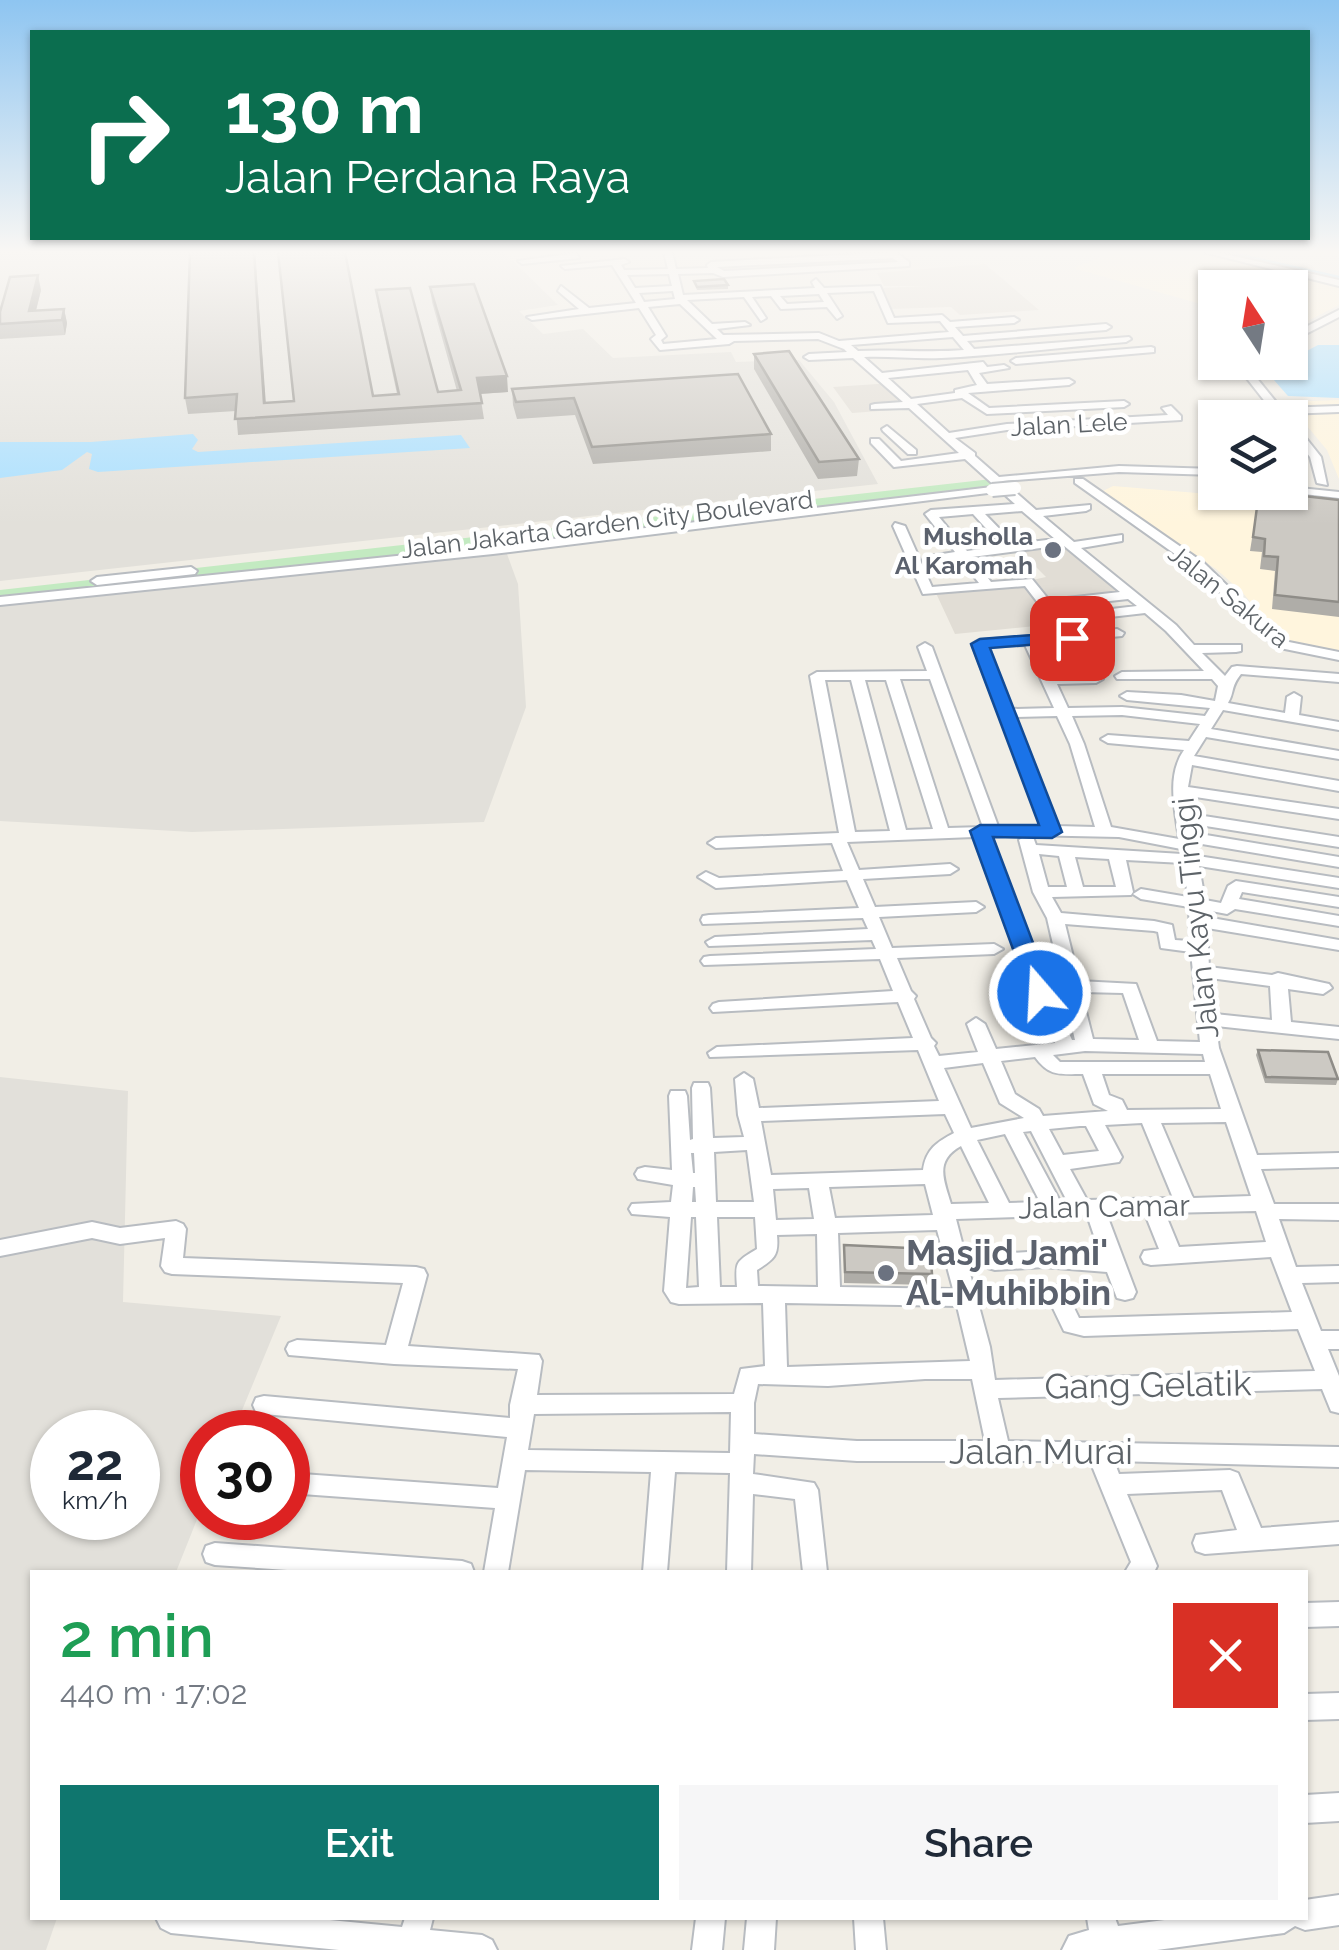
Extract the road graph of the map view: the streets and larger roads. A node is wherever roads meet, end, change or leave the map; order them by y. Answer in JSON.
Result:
{"nodes":[{"id":1,"x":659,"y":343,"type":"edge"},
{"id":2,"x":707,"y":343,"type":"edge"},
{"id":3,"x":834,"y":343,"type":"edge"},
{"id":4,"x":889,"y":343,"type":"edge"},
{"id":5,"x":965,"y":343,"type":"edge"},
{"id":6,"x":1076,"y":343,"type":"edge"},
{"id":7,"x":847,"y":349,"type":"junction"},
{"id":8,"x":1151,"y":350,"type":"dead end"},
{"id":9,"x":974,"y":353,"type":"junction"},
{"id":10,"x":809,"y":357,"type":"dead end"},
{"id":11,"x":992,"y":366,"type":"junction"},
{"id":12,"x":879,"y":376,"type":"junction"},
{"id":13,"x":1254,"y":380,"type":"edge"},
{"id":14,"x":1069,"y":382,"type":"dead end"},
{"id":15,"x":984,"y":387,"type":"junction"},
{"id":16,"x":964,"y":395,"type":"junction"},
{"id":17,"x":1270,"y":400,"type":"edge"},
{"id":18,"x":911,"y":403,"type":"junction"},
{"id":19,"x":1124,"y":404,"type":"dead end"},
{"id":20,"x":875,"y":407,"type":"dead end"},
{"id":21,"x":1024,"y":408,"type":"junction"},
{"id":22,"x":1168,"y":408,"type":"dead end"},
{"id":23,"x":1339,"y":409,"type":"edge"},
{"id":24,"x":1308,"y":412,"type":"edge"},
{"id":25,"x":1040,"y":425,"type":"junction"},
{"id":26,"x":887,"y":429,"type":"dead end"},
{"id":27,"x":875,"y":441,"type":"dead end"},
{"id":28,"x":960,"y":446,"type":"junction"},
{"id":29,"x":1308,"y":447,"type":"edge"},
{"id":30,"x":912,"y":452,"type":"junction"},
{"id":31,"x":888,"y":455,"type":"junction"},
{"id":32,"x":1198,"y":471,"type":"edge"},
{"id":33,"x":1079,"y":481,"type":"junction"},
{"id":34,"x":1198,"y":482,"type":"edge"},
{"id":35,"x":1308,"y":484,"type":"edge"},
{"id":36,"x":1339,"y":485,"type":"edge"},
{"id":37,"x":1322,"y":488,"type":"junction"},
{"id":38,"x":1308,"y":489,"type":"edge"},
{"id":39,"x":1339,"y":495,"type":"edge"},
{"id":40,"x":1023,"y":502,"type":"junction"},
{"id":41,"x":969,"y":507,"type":"junction"},
{"id":42,"x":1086,"y":507,"type":"dead end"},
{"id":43,"x":899,"y":526,"type":"dead end"},
{"id":44,"x":1118,"y":538,"type":"dead end"},
{"id":45,"x":1068,"y":543,"type":"junction"},
{"id":46,"x":455,"y":548,"type":"junction"},
{"id":47,"x":1012,"y":548,"type":"junction"},
{"id":48,"x":962,"y":556,"type":"junction"},
{"id":49,"x":934,"y":558,"type":"dead end"},
{"id":50,"x":124,"y":584,"type":"junction"},
{"id":51,"x":988,"y":586,"type":"junction"},
{"id":52,"x":0,"y":591,"type":"edge"},
{"id":53,"x":1131,"y":595,"type":"junction"},
{"id":54,"x":0,"y":600,"type":"edge"},
{"id":55,"x":1046,"y":604,"type":"junction"},
{"id":56,"x":1145,"y":608,"type":"junction"},
{"id":57,"x":1057,"y":619,"type":"junction"},
{"id":58,"x":1117,"y":633,"type":"dead end"},
{"id":59,"x":1208,"y":636,"type":"dead end"},
{"id":60,"x":1072,"y":638,"type":"junction"},
{"id":61,"x":1030,"y":640,"type":"junction"},
{"id":62,"x":1187,"y":644,"type":"junction"},
{"id":63,"x":925,"y":647,"type":"dead end"},
{"id":64,"x":1236,"y":648,"type":"dead end"},
{"id":65,"x":1339,"y":656,"type":"edge"},
{"id":66,"x":857,"y":675,"type":"junction"},
{"id":67,"x":935,"y":675,"type":"junction"},
{"id":68,"x":892,"y":676,"type":"junction"},
{"id":69,"x":1122,"y":676,"type":"dead end"},
{"id":70,"x":1339,"y":678,"type":"edge"},
{"id":71,"x":1096,"y":679,"type":"dead end"},
{"id":72,"x":1048,"y":680,"type":"junction"},
{"id":73,"x":1221,"y":680,"type":"junction"},
{"id":74,"x":1127,"y":696,"type":"dead end"},
{"id":75,"x":1294,"y":697,"type":"dead end"},
{"id":76,"x":1219,"y":705,"type":"junction"},
{"id":77,"x":1063,"y":711,"type":"junction"},
{"id":78,"x":1008,"y":713,"type":"junction"},
{"id":79,"x":1292,"y":718,"type":"junction"},
{"id":80,"x":1339,"y":726,"type":"edge"},
{"id":81,"x":1108,"y":740,"type":"dead end"},
{"id":82,"x":1197,"y":740,"type":"junction"},
{"id":83,"x":1339,"y":755,"type":"edge"},
{"id":84,"x":1339,"y":786,"type":"edge"},
{"id":85,"x":1180,"y":790,"type":"junction"},
{"id":86,"x":1339,"y":814,"type":"edge"},
{"id":87,"x":1186,"y":818,"type":"junction"},
{"id":88,"x":1024,"y":830,"type":"junction"},
{"id":89,"x":986,"y":831,"type":"junction"},
{"id":90,"x":1104,"y":831,"type":"junction"},
{"id":91,"x":1052,"y":832,"type":"junction"},
{"id":92,"x":942,"y":834,"type":"junction"},
{"id":93,"x":899,"y":835,"type":"junction"},
{"id":94,"x":842,"y":837,"type":"junction"},
{"id":95,"x":1339,"y":842,"type":"edge"},
{"id":96,"x":716,"y":843,"type":"dead end"},
{"id":97,"x":1188,"y":847,"type":"junction"},
{"id":98,"x":1031,"y":849,"type":"junction"},
{"id":99,"x":1066,"y":851,"type":"junction"},
{"id":100,"x":1116,"y":854,"type":"junction"},
{"id":101,"x":1339,"y":862,"type":"edge"},
{"id":102,"x":950,"y":869,"type":"dead end"},
{"id":103,"x":854,"y":876,"type":"junction"},
{"id":104,"x":706,"y":877,"type":"dead end"},
{"id":105,"x":1339,"y":883,"type":"edge"},
{"id":106,"x":1076,"y":890,"type":"junction"},
{"id":107,"x":1041,"y":892,"type":"junction"},
{"id":108,"x":1140,"y":894,"type":"dead end"},
{"id":109,"x":1233,"y":894,"type":"junction"},
{"id":110,"x":1339,"y":902,"type":"edge"},
{"id":111,"x":976,"y":907,"type":"dead end"},
{"id":112,"x":1197,"y":912,"type":"junction"},
{"id":113,"x":870,"y":913,"type":"junction"},
{"id":114,"x":1055,"y":918,"type":"junction"},
{"id":115,"x":710,"y":920,"type":"dead end"},
{"id":116,"x":1339,"y":921,"type":"edge"},
{"id":117,"x":878,"y":934,"type":"junction"},
{"id":118,"x":715,"y":942,"type":"dead end"},
{"id":119,"x":1339,"y":945,"type":"edge"},
{"id":120,"x":1198,"y":947,"type":"junction"},
{"id":121,"x":994,"y":949,"type":"dead end"},
{"id":122,"x":888,"y":954,"type":"junction"},
{"id":123,"x":710,"y":961,"type":"dead end"},
{"id":124,"x":1200,"y":971,"type":"junction"},
{"id":125,"x":1278,"y":979,"type":"junction"},
{"id":126,"x":1071,"y":986,"type":"junction"},
{"id":127,"x":1323,"y":988,"type":"dead end"},
{"id":128,"x":907,"y":996,"type":"junction"},
{"id":129,"x":719,"y":1008,"type":"dead end"},
{"id":130,"x":1206,"y":1018,"type":"junction"},
{"id":131,"x":976,"y":1024,"type":"dead end"},
{"id":132,"x":1282,"y":1026,"type":"junction"},
{"id":133,"x":1339,"y":1033,"type":"edge"},
{"id":134,"x":927,"y":1043,"type":"junction"},
{"id":135,"x":1075,"y":1046,"type":"junction"},
{"id":136,"x":1150,"y":1047,"type":"junction"},
{"id":137,"x":1040,"y":1050,"type":"junction"},
{"id":138,"x":716,"y":1054,"type":"dead end"},
{"id":139,"x":988,"y":1057,"type":"junction"},
{"id":140,"x":1213,"y":1058,"type":"junction"},
{"id":141,"x":934,"y":1063,"type":"junction"},
{"id":142,"x":1090,"y":1068,"type":"junction"},
{"id":143,"x":744,"y":1079,"type":"dead end"},
{"id":144,"x":702,"y":1088,"type":"dead end"},
{"id":145,"x":678,"y":1096,"type":"dead end"},
{"id":146,"x":951,"y":1107,"type":"junction"},
{"id":147,"x":748,"y":1115,"type":"junction"},
{"id":148,"x":1234,"y":1115,"type":"junction"},
{"id":149,"x":1149,"y":1116,"type":"junction"},
{"id":150,"x":1122,"y":1118,"type":"junction"},
{"id":151,"x":1093,"y":1120,"type":"junction"},
{"id":152,"x":1039,"y":1126,"type":"junction"},
{"id":153,"x":1012,"y":1128,"type":"junction"},
{"id":154,"x":965,"y":1135,"type":"junction"},
{"id":155,"x":753,"y":1143,"type":"junction"},
{"id":156,"x":692,"y":1146,"type":"junction"},
{"id":157,"x":1339,"y":1160,"type":"edge"},
{"id":158,"x":1251,"y":1162,"type":"junction"},
{"id":159,"x":1058,"y":1163,"type":"junction"},
{"id":160,"x":645,"y":1174,"type":"dead end"},
{"id":161,"x":934,"y":1177,"type":"junction"},
{"id":162,"x":707,"y":1179,"type":"junction"},
{"id":163,"x":684,"y":1180,"type":"junction"},
{"id":164,"x":762,"y":1182,"type":"junction"},
{"id":165,"x":818,"y":1183,"type":"junction"},
{"id":166,"x":1186,"y":1206,"type":"junction"},
{"id":167,"x":1152,"y":1207,"type":"junction"},
{"id":168,"x":1266,"y":1207,"type":"junction"},
{"id":169,"x":639,"y":1208,"type":"dead end"},
{"id":170,"x":679,"y":1208,"type":"junction"},
{"id":171,"x":708,"y":1208,"type":"junction"},
{"id":172,"x":1088,"y":1208,"type":"junction"},
{"id":173,"x":1002,"y":1209,"type":"junction"},
{"id":174,"x":1055,"y":1210,"type":"junction"},
{"id":175,"x":1339,"y":1212,"type":"edge"},
{"id":176,"x":945,"y":1217,"type":"junction"},
{"id":177,"x":766,"y":1219,"type":"junction"},
{"id":178,"x":826,"y":1225,"type":"junction"},
{"id":179,"x":0,"y":1248,"type":"edge"},
{"id":180,"x":1280,"y":1249,"type":"junction"},
{"id":181,"x":996,"y":1262,"type":"dead end"},
{"id":182,"x":1114,"y":1265,"type":"junction"},
{"id":183,"x":1288,"y":1274,"type":"junction"},
{"id":184,"x":1339,"y":1274,"type":"edge"},
{"id":185,"x":1126,"y":1292,"type":"dead end"},
{"id":186,"x":774,"y":1294,"type":"junction"},
{"id":187,"x":748,"y":1295,"type":"junction"},
{"id":188,"x":710,"y":1296,"type":"junction"},
{"id":189,"x":829,"y":1296,"type":"junction"},
{"id":190,"x":966,"y":1298,"type":"junction"},
{"id":191,"x":1309,"y":1330,"type":"junction"},
{"id":192,"x":1339,"y":1340,"type":"edge"},
{"id":193,"x":297,"y":1349,"type":"dead end"},
{"id":194,"x":394,"y":1355,"type":"junction"},
{"id":195,"x":776,"y":1372,"type":"junction"},
{"id":196,"x":984,"y":1380,"type":"junction"},
{"id":197,"x":1329,"y":1380,"type":"junction"},
{"id":198,"x":743,"y":1402,"type":"junction"},
{"id":199,"x":1339,"y":1404,"type":"edge"},
{"id":200,"x":264,"y":1405,"type":"dead end"},
{"id":201,"x":521,"y":1417,"type":"junction"},
{"id":202,"x":1098,"y":1451,"type":"junction"},
{"id":203,"x":999,"y":1454,"type":"junction"},
{"id":204,"x":1339,"y":1457,"type":"edge"},
{"id":205,"x":517,"y":1460,"type":"junction"},
{"id":206,"x":664,"y":1461,"type":"junction"},
{"id":207,"x":742,"y":1463,"type":"junction"},
{"id":208,"x":1110,"y":1484,"type":"junction"},
{"id":209,"x":310,"y":1485,"type":"edge"},
{"id":210,"x":508,"y":1499,"type":"junction"},
{"id":211,"x":1339,"y":1533,"type":"edge"},
{"id":212,"x":1254,"y":1540,"type":"junction"},
{"id":213,"x":1204,"y":1544,"type":"dead end"},
{"id":214,"x":214,"y":1554,"type":"dead end"},
{"id":215,"x":434,"y":1570,"type":"edge"},
{"id":216,"x":496,"y":1570,"type":"edge"},
{"id":217,"x":655,"y":1570,"type":"edge"},
{"id":218,"x":739,"y":1570,"type":"edge"},
{"id":219,"x":815,"y":1570,"type":"edge"},
{"id":220,"x":1140,"y":1570,"type":"edge"},
{"id":221,"x":1339,"y":1614,"type":"edge"},
{"id":222,"x":1308,"y":1615,"type":"edge"},
{"id":223,"x":1339,"y":1706,"type":"edge"},
{"id":224,"x":1308,"y":1707,"type":"edge"},
{"id":225,"x":1339,"y":1808,"type":"edge"},
{"id":226,"x":1308,"y":1809,"type":"edge"},
{"id":227,"x":1339,"y":1910,"type":"edge"},
{"id":228,"x":1308,"y":1914,"type":"edge"},
{"id":229,"x":196,"y":1920,"type":"edge"},
{"id":230,"x":711,"y":1920,"type":"edge"},
{"id":231,"x":762,"y":1920,"type":"edge"},
{"id":232,"x":869,"y":1920,"type":"edge"},
{"id":233,"x":1266,"y":1920,"type":"edge"},
{"id":234,"x":414,"y":1937,"type":"edge"},
{"id":235,"x":1091,"y":1939,"type":"edge"},
{"id":236,"x":482,"y":1950,"type":"edge"},
{"id":237,"x":707,"y":1950,"type":"edge"},
{"id":238,"x":759,"y":1950,"type":"edge"},
{"id":239,"x":871,"y":1950,"type":"edge"}],
"edges":[{"from":1,"to":2,"type":"street"},
{"from":3,"to":7,"type":"street"},
{"from":4,"to":7,"type":"street"},
{"from":5,"to":9,"type":"street"},
{"from":6,"to":9,"type":"street"},
{"from":7,"to":9,"type":"street"},
{"from":7,"to":10,"type":"street"},
{"from":7,"to":12,"type":"street"},
{"from":8,"to":11,"type":"street"},
{"from":9,"to":11,"type":"street"},
{"from":11,"to":12,"type":"street"},
{"from":11,"to":15,"type":"street"},
{"from":12,"to":18,"type":"street"},
{"from":13,"to":17,"type":"street"},
{"from":14,"to":15,"type":"street"},
{"from":15,"to":16,"type":"street"},
{"from":16,"to":18,"type":"street"},
{"from":16,"to":21,"type":"street"},
{"from":18,"to":20,"type":"street"},
{"from":18,"to":28,"type":"street"},
{"from":19,"to":21,"type":"street"},
{"from":21,"to":25,"type":"street"},
{"from":22,"to":25,"type":"street","name":"Jalan Lele"},
{"from":23,"to":24,"type":"street"},
{"from":25,"to":28,"type":"street","name":"Jalan Lele"},
{"from":26,"to":30,"type":"street"},
{"from":27,"to":31,"type":"street"},
{"from":28,"to":30,"type":"street"},
{"from":28,"to":31,"type":"street"},
{"from":28,"to":40,"type":"street"},
{"from":29,"to":37,"type":"street"},
{"from":30,"to":31,"type":"street"},
{"from":32,"to":46,"type":"street","name":"Jalan Jakarta Garden City Boulevard"},
{"from":33,"to":34,"type":"street","name":"Jalan Jakarta Garden City Boulevard"},
{"from":33,"to":40,"type":"street","name":"Jalan Jakarta Garden City Boulevard"},
{"from":33,"to":65,"type":"street","name":"Jalan Sakura"},
{"from":35,"to":37,"type":"street"},
{"from":36,"to":37,"type":"street"},
{"from":37,"to":38,"type":"street"},
{"from":37,"to":39,"type":"street"},
{"from":40,"to":41,"type":"street"},
{"from":40,"to":42,"type":"street"},
{"from":40,"to":45,"type":"street"},
{"from":40,"to":46,"type":"street","name":"Jalan Jakarta Garden City Boulevard","bridge":true},
{"from":41,"to":47,"type":"street"},
{"from":41,"to":48,"type":"street"},
{"from":43,"to":51,"type":"street"},
{"from":44,"to":45,"type":"street"},
{"from":45,"to":47,"type":"street"},
{"from":45,"to":53,"type":"street"},
{"from":46,"to":50,"type":"street","name":"Jalan Jakarta Garden City Boulevard"},
{"from":47,"to":48,"type":"street"},
{"from":48,"to":49,"type":"street"},
{"from":48,"to":51,"type":"street"},
{"from":50,"to":52,"type":"street","name":"Jalan Jakarta Garden City Boulevard"},
{"from":50,"to":54,"type":"street","name":"Jalan Jakarta Garden City Boulevard"},
{"from":51,"to":55,"type":"street"},
{"from":53,"to":55,"type":"street"},
{"from":53,"to":56,"type":"street"},
{"from":55,"to":57,"type":"street"},
{"from":56,"to":57,"type":"street"},
{"from":56,"to":62,"type":"street"},
{"from":57,"to":60,"type":"street"},
{"from":58,"to":60,"type":"street"},
{"from":59,"to":62,"type":"street"},
{"from":60,"to":61,"type":"street"},
{"from":61,"to":72,"type":"street"},
{"from":61,"to":78,"type":"street"},
{"from":62,"to":64,"type":"street"},
{"from":62,"to":73,"type":"street"},
{"from":63,"to":67,"type":"street"},
{"from":66,"to":68,"type":"street"},
{"from":66,"to":93,"type":"street"},
{"from":66,"to":94,"type":"street"},
{"from":67,"to":68,"type":"street"},
{"from":67,"to":89,"type":"street"},
{"from":68,"to":92,"type":"street"},
{"from":69,"to":73,"type":"street"},
{"from":70,"to":73,"type":"street"},
{"from":71,"to":72,"type":"street"},
{"from":72,"to":77,"type":"street"},
{"from":73,"to":76,"type":"street","name":"Jalan Kayu Tinggi"},
{"from":74,"to":76,"type":"street"},
{"from":75,"to":79,"type":"street"},
{"from":76,"to":79,"type":"street"},
{"from":76,"to":82,"type":"street","name":"Jalan Kayu Tinggi"},
{"from":77,"to":78,"type":"street"},
{"from":77,"to":82,"type":"street"},
{"from":77,"to":90,"type":"street"},
{"from":78,"to":91,"type":"street"},
{"from":79,"to":80,"type":"street"},
{"from":81,"to":82,"type":"street"},
{"from":82,"to":83,"type":"street"},
{"from":82,"to":84,"type":"street"},
{"from":82,"to":85,"type":"street","name":"Jalan Kayu Tinggi"},
{"from":85,"to":86,"type":"street"},
{"from":85,"to":87,"type":"street","name":"Jalan Kayu Tinggi"},
{"from":87,"to":95,"type":"street"},
{"from":87,"to":97,"type":"street","name":"Jalan Kayu Tinggi"},
{"from":88,"to":89,"type":"street"},
{"from":88,"to":91,"type":"street"},
{"from":88,"to":98,"type":"street"},
{"from":89,"to":92,"type":"street"},
{"from":89,"to":135,"type":"street"},
{"from":90,"to":91,"type":"street"},
{"from":90,"to":97,"type":"street"},
{"from":92,"to":93,"type":"street"},
{"from":93,"to":94,"type":"street"},
{"from":94,"to":96,"type":"street"},
{"from":94,"to":103,"type":"street"},
{"from":97,"to":100,"type":"street"},
{"from":97,"to":101,"type":"street"},
{"from":97,"to":105,"type":"street"},
{"from":97,"to":112,"type":"street","name":"Jalan Kayu Tinggi"},
{"from":98,"to":99,"type":"street"},
{"from":98,"to":107,"type":"street"},
{"from":99,"to":100,"type":"street"},
{"from":99,"to":106,"type":"street"},
{"from":100,"to":106,"type":"street"},
{"from":102,"to":103,"type":"street"},
{"from":103,"to":104,"type":"street"},
{"from":103,"to":113,"type":"street"},
{"from":106,"to":107,"type":"street"},
{"from":107,"to":114,"type":"street"},
{"from":108,"to":112,"type":"street"},
{"from":109,"to":110,"type":"street"},
{"from":109,"to":112,"type":"street"},
{"from":109,"to":116,"type":"street"},
{"from":111,"to":113,"type":"street"},
{"from":112,"to":119,"type":"street"},
{"from":112,"to":120,"type":"street","name":"Jalan Kayu Tinggi"},
{"from":113,"to":115,"type":"street"},
{"from":113,"to":117,"type":"street"},
{"from":114,"to":120,"type":"street"},
{"from":114,"to":126,"type":"street"},
{"from":117,"to":118,"type":"street"},
{"from":117,"to":122,"type":"street"},
{"from":120,"to":124,"type":"street","name":"Jalan Kayu Tinggi"},
{"from":121,"to":122,"type":"street"},
{"from":122,"to":123,"type":"street"},
{"from":122,"to":128,"type":"street"},
{"from":124,"to":125,"type":"street"},
{"from":124,"to":130,"type":"street","name":"Jalan Kayu Tinggi"},
{"from":125,"to":127,"type":"street"},
{"from":125,"to":132,"type":"street"},
{"from":126,"to":135,"type":"street"},
{"from":126,"to":136,"type":"street"},
{"from":128,"to":129,"type":"street"},
{"from":128,"to":134,"type":"street"},
{"from":130,"to":132,"type":"street"},
{"from":130,"to":140,"type":"street","name":"Jalan Kayu Tinggi"},
{"from":131,"to":139,"type":"street"},
{"from":132,"to":133,"type":"street"},
{"from":134,"to":138,"type":"street"},
{"from":134,"to":141,"type":"street"},
{"from":135,"to":136,"type":"street"},
{"from":135,"to":137,"type":"street"},
{"from":136,"to":140,"type":"street"},
{"from":137,"to":139,"type":"street"},
{"from":137,"to":142,"type":"street"},
{"from":139,"to":141,"type":"street"},
{"from":139,"to":152,"type":"street"},
{"from":140,"to":142,"type":"street"},
{"from":140,"to":148,"type":"street","name":"Jalan Kayu Tinggi"},
{"from":141,"to":146,"type":"street"},
{"from":142,"to":150,"type":"street"},
{"from":143,"to":147,"type":"street"},
{"from":144,"to":156,"type":"street"},
{"from":145,"to":156,"type":"street"},
{"from":146,"to":147,"type":"street"},
{"from":146,"to":154,"type":"street"},
{"from":147,"to":155,"type":"street"},
{"from":148,"to":149,"type":"street"},
{"from":148,"to":158,"type":"street","name":"Jalan Kayu Tinggi"},
{"from":149,"to":150,"type":"street"},
{"from":149,"to":166,"type":"street"},
{"from":150,"to":151,"type":"street"},
{"from":151,"to":152,"type":"street"},
{"from":151,"to":159,"type":"street"},
{"from":152,"to":153,"type":"street"},
{"from":152,"to":159,"type":"street"},
{"from":153,"to":154,"type":"street"},
{"from":153,"to":174,"type":"street"},
{"from":154,"to":161,"type":"street"},
{"from":154,"to":173,"type":"street"},
{"from":155,"to":156,"type":"street"},
{"from":155,"to":164,"type":"street"},
{"from":156,"to":162,"type":"street"},
{"from":156,"to":163,"type":"street"},
{"from":157,"to":158,"type":"street"},
{"from":158,"to":168,"type":"street","name":"Jalan Kayu Tinggi"},
{"from":159,"to":172,"type":"street"},
{"from":160,"to":163,"type":"street"},
{"from":161,"to":165,"type":"street"},
{"from":161,"to":176,"type":"street"},
{"from":162,"to":163,"type":"street"},
{"from":162,"to":171,"type":"street"},
{"from":163,"to":170,"type":"street"},
{"from":164,"to":165,"type":"street"},
{"from":164,"to":177,"type":"street"},
{"from":165,"to":178,"type":"street"},
{"from":166,"to":167,"type":"street","name":"Jalan Camar"},
{"from":166,"to":168,"type":"street","name":"Jalan Camar"},
{"from":167,"to":172,"type":"street","name":"Jalan Camar"},
{"from":167,"to":180,"type":"street"},
{"from":168,"to":175,"type":"street","name":"Jalan Camar"},
{"from":168,"to":180,"type":"street","name":"Jalan Kayu Tinggi"},
{"from":169,"to":170,"type":"street","name":"Jalan Camar"},
{"from":170,"to":171,"type":"street","name":"Jalan Camar"},
{"from":170,"to":188,"type":"street"},
{"from":171,"to":177,"type":"street","name":"Jalan Camar"},
{"from":171,"to":188,"type":"street"},
{"from":172,"to":174,"type":"street","name":"Jalan Camar"},
{"from":172,"to":182,"type":"street"},
{"from":173,"to":174,"type":"street","name":"Jalan Camar"},
{"from":173,"to":176,"type":"street","name":"Jalan Camar"},
{"from":176,"to":178,"type":"street","name":"Jalan Camar"},
{"from":176,"to":190,"type":"street"},
{"from":177,"to":178,"type":"street","name":"Jalan Camar"},
{"from":177,"to":187,"type":"street"},
{"from":178,"to":189,"type":"street"},
{"from":179,"to":194,"type":"street"},
{"from":180,"to":183,"type":"street","name":"Jalan Kayu Tinggi"},
{"from":181,"to":182,"type":"street"},
{"from":182,"to":185,"type":"street"},
{"from":183,"to":184,"type":"street"},
{"from":183,"to":191,"type":"street","name":"Jalan Kayu Tinggi"},
{"from":186,"to":187,"type":"street"},
{"from":186,"to":189,"type":"street"},
{"from":186,"to":195,"type":"street"},
{"from":187,"to":188,"type":"street"},
{"from":189,"to":190,"type":"street"},
{"from":190,"to":191,"type":"street"},
{"from":190,"to":196,"type":"street"},
{"from":191,"to":192,"type":"street"},
{"from":191,"to":197,"type":"street","name":"Jalan Kayu Tinggi"},
{"from":193,"to":194,"type":"street"},
{"from":194,"to":201,"type":"street"},
{"from":195,"to":196,"type":"street","name":"Gang Gelatik"},
{"from":195,"to":198,"type":"street"},
{"from":196,"to":197,"type":"street","name":"Gang Gelatik"},
{"from":196,"to":203,"type":"street"},
{"from":197,"to":199,"type":"street","name":"Jalan Kayu Tinggi"},
{"from":198,"to":201,"type":"street"},
{"from":198,"to":207,"type":"street"},
{"from":200,"to":201,"type":"street"},
{"from":201,"to":205,"type":"street"},
{"from":202,"to":203,"type":"street","name":"Jalan Murai"},
{"from":202,"to":204,"type":"street","name":"Jalan Murai"},
{"from":202,"to":208,"type":"street"},
{"from":203,"to":207,"type":"street","name":"Jalan Murai"},
{"from":205,"to":206,"type":"street"},
{"from":205,"to":210,"type":"street"},
{"from":206,"to":207,"type":"street"},
{"from":206,"to":217,"type":"street"},
{"from":207,"to":218,"type":"street"},
{"from":207,"to":219,"type":"street"},
{"from":208,"to":212,"type":"street"},
{"from":208,"to":220,"type":"street"},
{"from":209,"to":210,"type":"street"},
{"from":210,"to":216,"type":"street"},
{"from":211,"to":212,"type":"street"},
{"from":212,"to":213,"type":"street"},
{"from":214,"to":215,"type":"street"},
{"from":221,"to":222,"type":"street"},
{"from":223,"to":224,"type":"street"},
{"from":225,"to":226,"type":"street"},
{"from":227,"to":228,"type":"street"},
{"from":229,"to":234,"type":"street"},
{"from":230,"to":237,"type":"street"},
{"from":231,"to":238,"type":"street"},
{"from":232,"to":239,"type":"street"},
{"from":233,"to":235,"type":"street"},
{"from":234,"to":236,"type":"street"}]}
